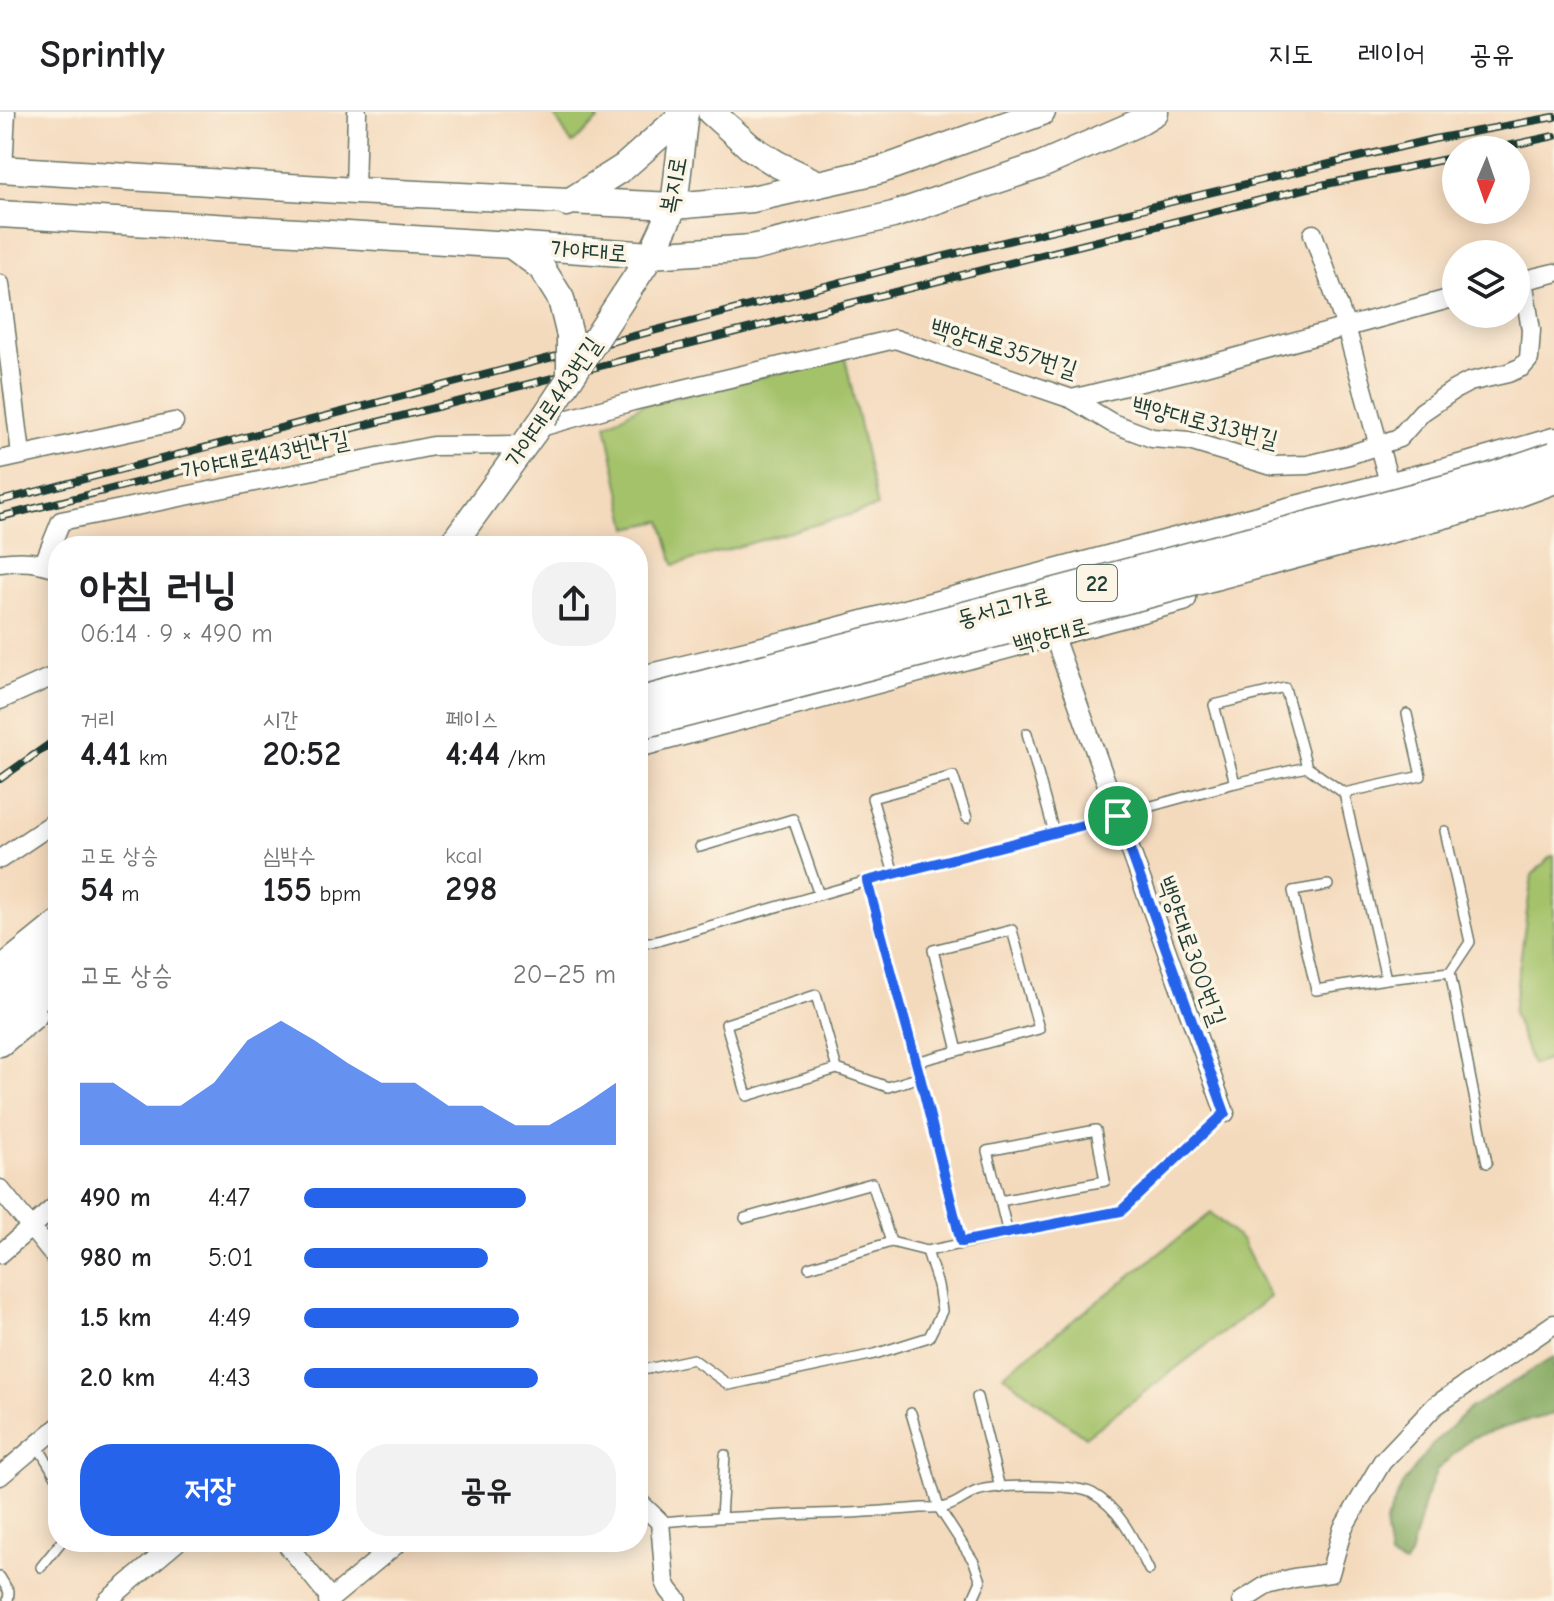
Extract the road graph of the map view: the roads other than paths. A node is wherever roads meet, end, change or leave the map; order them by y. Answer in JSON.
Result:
{"nodes":[{"id":1,"x":6,"y":112,"type":"edge"},
{"id":2,"x":357,"y":112,"type":"edge"},
{"id":3,"x":685,"y":112,"type":"edge"},
{"id":4,"x":711,"y":112,"type":"edge"},
{"id":5,"x":1042,"y":112,"type":"edge"},
{"id":6,"x":1155,"y":112,"type":"edge"},
{"id":7,"x":2,"y":169,"type":"edge"},
{"id":8,"x":818,"y":184,"type":"junction"},
{"id":9,"x":355,"y":191,"type":"junction"},
{"id":10,"x":567,"y":203,"type":"junction"},
{"id":11,"x":674,"y":206,"type":"junction"},
{"id":12,"x":0,"y":214,"type":"edge"},
{"id":13,"x":1313,"y":234,"type":"dead end"},
{"id":14,"x":511,"y":245,"type":"junction"},
{"id":15,"x":651,"y":255,"type":"junction"},
{"id":16,"x":1554,"y":273,"type":"edge"},
{"id":17,"x":1530,"y":279,"type":"edge"},
{"id":18,"x":0,"y":284,"type":"edge"},
{"id":19,"x":1442,"y":301,"type":"edge"},
{"id":20,"x":1530,"y":326,"type":"edge"},
{"id":21,"x":1346,"y":327,"type":"junction"},
{"id":22,"x":570,"y":378,"type":"junction"},
{"id":23,"x":1072,"y":399,"type":"junction"},
{"id":24,"x":174,"y":422,"type":"dead end"},
{"id":25,"x":535,"y":430,"type":"junction"},
{"id":26,"x":1554,"y":441,"type":"edge"},
{"id":27,"x":1379,"y":444,"type":"junction"},
{"id":28,"x":21,"y":454,"type":"junction"},
{"id":29,"x":1554,"y":457,"type":"edge"},
{"id":30,"x":0,"y":460,"type":"edge"},
{"id":31,"x":1554,"y":479,"type":"edge"},
{"id":32,"x":1390,"y":486,"type":"junction"},
{"id":33,"x":1554,"y":492,"type":"edge"},
{"id":34,"x":58,"y":536,"type":"edge"},
{"id":35,"x":458,"y":536,"type":"edge"},
{"id":36,"x":0,"y":563,"type":"edge"},
{"id":37,"x":48,"y":565,"type":"edge"},
{"id":38,"x":1034,"y":579,"type":"junction"},
{"id":39,"x":1053,"y":634,"type":"junction"},
{"id":40,"x":48,"y":678,"type":"edge"},
{"id":41,"x":648,"y":678,"type":"edge"},
{"id":42,"x":0,"y":700,"type":"edge"},
{"id":43,"x":648,"y":700,"type":"edge"},
{"id":44,"x":1407,"y":714,"type":"dead end"},
{"id":45,"x":648,"y":721,"type":"edge"},
{"id":46,"x":1027,"y":733,"type":"dead end"},
{"id":47,"x":648,"y":741,"type":"edge"},
{"id":48,"x":1307,"y":767,"type":"junction"},
{"id":49,"x":1235,"y":783,"type":"junction"},
{"id":50,"x":1344,"y":793,"type":"junction"},
{"id":51,"x":1118,"y":816,"type":"junction"},
{"id":52,"x":967,"y":818,"type":"dead end"},
{"id":53,"x":48,"y":827,"type":"edge"},
{"id":54,"x":1445,"y":831,"type":"dead end"},
{"id":55,"x":1054,"y":833,"type":"junction"},
{"id":56,"x":700,"y":847,"type":"dead end"},
{"id":57,"x":0,"y":859,"type":"edge"},
{"id":58,"x":894,"y":874,"type":"junction"},
{"id":59,"x":867,"y":881,"type":"junction"},
{"id":60,"x":1328,"y":885,"type":"dead end"},
{"id":61,"x":819,"y":895,"type":"junction"},
{"id":62,"x":48,"y":932,"type":"edge"},
{"id":63,"x":648,"y":942,"type":"edge"},
{"id":64,"x":48,"y":958,"type":"edge"},
{"id":65,"x":0,"y":971,"type":"edge"},
{"id":66,"x":1450,"y":972,"type":"junction"},
{"id":67,"x":1386,"y":979,"type":"junction"},
{"id":68,"x":48,"y":987,"type":"edge"},
{"id":69,"x":0,"y":996,"type":"edge"},
{"id":70,"x":48,"y":1004,"type":"edge"},
{"id":71,"x":0,"y":1025,"type":"edge"},
{"id":72,"x":0,"y":1043,"type":"edge"},
{"id":73,"x":958,"y":1051,"type":"junction"},
{"id":74,"x":916,"y":1062,"type":"junction"},
{"id":75,"x":837,"y":1069,"type":"junction"},
{"id":76,"x":920,"y":1077,"type":"junction"},
{"id":77,"x":1225,"y":1113,"type":"joint"},
{"id":78,"x":1487,"y":1163,"type":"dead end"},
{"id":79,"x":0,"y":1189,"type":"edge"},
{"id":80,"x":1000,"y":1201,"type":"junction"},
{"id":81,"x":48,"y":1213,"type":"edge"},
{"id":82,"x":745,"y":1218,"type":"dead end"},
{"id":83,"x":31,"y":1228,"type":"junction"},
{"id":84,"x":1008,"y":1234,"type":"junction"},
{"id":85,"x":891,"y":1242,"type":"junction"},
{"id":86,"x":961,"y":1242,"type":"junction"},
{"id":87,"x":48,"y":1249,"type":"edge"},
{"id":88,"x":927,"y":1251,"type":"junction"},
{"id":89,"x":0,"y":1254,"type":"edge"},
{"id":90,"x":809,"y":1267,"type":"dead end"},
{"id":91,"x":1554,"y":1324,"type":"edge"},
{"id":92,"x":648,"y":1369,"type":"edge"},
{"id":93,"x":977,"y":1397,"type":"dead end"},
{"id":94,"x":911,"y":1413,"type":"dead end"},
{"id":95,"x":48,"y":1436,"type":"edge"},
{"id":96,"x":37,"y":1445,"type":"junction"},
{"id":97,"x":725,"y":1455,"type":"dead end"},
{"id":98,"x":48,"y":1463,"type":"edge"},
{"id":99,"x":0,"y":1476,"type":"edge"},
{"id":100,"x":1000,"y":1488,"type":"junction"},
{"id":101,"x":939,"y":1508,"type":"junction"},
{"id":102,"x":648,"y":1511,"type":"edge"},
{"id":103,"x":721,"y":1517,"type":"junction"},
{"id":104,"x":660,"y":1522,"type":"junction"},
{"id":105,"x":53,"y":1552,"type":"edge"},
{"id":106,"x":165,"y":1552,"type":"edge"},
{"id":107,"x":293,"y":1552,"type":"edge"},
{"id":108,"x":387,"y":1552,"type":"edge"},
{"id":109,"x":41,"y":1567,"type":"dead end"},
{"id":110,"x":1149,"y":1570,"type":"dead end"},
{"id":111,"x":0,"y":1577,"type":"edge"},
{"id":112,"x":330,"y":1600,"type":"edge"},
{"id":113,"x":8,"y":1601,"type":"edge"},
{"id":114,"x":107,"y":1601,"type":"edge"},
{"id":115,"x":678,"y":1601,"type":"edge"},
{"id":116,"x":972,"y":1601,"type":"edge"},
{"id":117,"x":1242,"y":1601,"type":"edge"}],
"edges":[{"from":1,"to":7,"type":"street"},
{"from":2,"to":9,"type":"street"},
{"from":3,"to":10,"type":"main road"},
{"from":3,"to":11,"type":"main road","name":"복지로"},
{"from":4,"to":8,"type":"main road"},
{"from":5,"to":8,"type":"main road","name":"가야대로"},
{"from":6,"to":15,"type":"main road","name":"가야대로"},
{"from":7,"to":9,"type":"main road","name":"가야대로"},
{"from":8,"to":11,"type":"main road","name":"가야대로"},
{"from":9,"to":10,"type":"main road","name":"가야대로"},
{"from":10,"to":11,"type":"main road","name":"가야대로"},
{"from":11,"to":15,"type":"main road","name":"복지로"},
{"from":12,"to":14,"type":"main road","name":"가야대로"},
{"from":13,"to":21,"type":"street"},
{"from":14,"to":15,"type":"main road","name":"가야대로"},
{"from":14,"to":22,"type":"main road","bridge":true},
{"from":15,"to":22,"type":"main road","name":"가야대로443번길","bridge":true},
{"from":16,"to":17,"type":"street"},
{"from":18,"to":28,"type":"street"},
{"from":19,"to":21,"type":"street","name":"백양대로357번길"},
{"from":20,"to":27,"type":"street","name":"백양대로313번길"},
{"from":21,"to":23,"type":"street","name":"백양대로357번길"},
{"from":21,"to":27,"type":"street"},
{"from":22,"to":25,"type":"main road","name":"가야대로443번길","bridge":true},
{"from":23,"to":25,"type":"street","name":"백양대로357번길"},
{"from":23,"to":27,"type":"street","name":"백양대로313번길"},
{"from":24,"to":28,"type":"street"},
{"from":25,"to":34,"type":"street","name":"가야대로443번나길"},
{"from":25,"to":35,"type":"main road","name":"가야대로443번길"},
{"from":26,"to":32,"type":"main road"},
{"from":27,"to":32,"type":"street"},
{"from":28,"to":30,"type":"street"},
{"from":29,"to":43,"type":"highway","name":"동서고가로","number":"22","bridge":true},
{"from":31,"to":45,"type":"highway","name":"동서고가로","number":"22","bridge":true},
{"from":32,"to":38,"type":"main road"},
{"from":33,"to":39,"type":"main road","name":"백양대로"},
{"from":36,"to":37,"type":"street"},
{"from":38,"to":39,"type":"street","name":"백양대로300번길"},
{"from":38,"to":41,"type":"main road"},
{"from":39,"to":47,"type":"main road","name":"백양대로"},
{"from":39,"to":51,"type":"street","name":"백양대로300번길"},
{"from":40,"to":42,"type":"street"},
{"from":44,"to":50,"type":"lane"},
{"from":46,"to":55,"type":"lane"},
{"from":48,"to":49,"type":"lane"},
{"from":48,"to":49,"type":"lane"},
{"from":48,"to":50,"type":"lane"},
{"from":49,"to":51,"type":"lane"},
{"from":50,"to":67,"type":"lane"},
{"from":51,"to":55,"type":"lane"},
{"from":51,"to":77,"type":"street","name":"백양대로300번길"},
{"from":52,"to":58,"type":"lane"},
{"from":53,"to":57,"type":"street"},
{"from":54,"to":66,"type":"lane"},
{"from":55,"to":58,"type":"lane"},
{"from":56,"to":61,"type":"lane"},
{"from":58,"to":59,"type":"lane"},
{"from":59,"to":61,"type":"lane"},
{"from":59,"to":74,"type":"lane"},
{"from":60,"to":67,"type":"lane"},
{"from":61,"to":63,"type":"lane"},
{"from":62,"to":65,"type":"main road"},
{"from":64,"to":69,"type":"highway"},
{"from":66,"to":67,"type":"lane"},
{"from":66,"to":78,"type":"lane"},
{"from":68,"to":71,"type":"highway"},
{"from":70,"to":72,"type":"main road"},
{"from":73,"to":73,"type":"lane"},
{"from":73,"to":74,"type":"lane"},
{"from":74,"to":76,"type":"lane"},
{"from":75,"to":75,"type":"lane"},
{"from":75,"to":76,"type":"lane"},
{"from":76,"to":86,"type":"lane"},
{"from":77,"to":84,"type":"lane"},
{"from":79,"to":83,"type":"street"},
{"from":80,"to":80,"type":"lane"},
{"from":80,"to":84,"type":"lane"},
{"from":81,"to":83,"type":"street"},
{"from":82,"to":85,"type":"lane"},
{"from":83,"to":87,"type":"street"},
{"from":83,"to":89,"type":"street"},
{"from":84,"to":86,"type":"lane"},
{"from":85,"to":88,"type":"lane"},
{"from":85,"to":90,"type":"lane"},
{"from":86,"to":88,"type":"lane"},
{"from":88,"to":92,"type":"lane"},
{"from":91,"to":117,"type":"street"},
{"from":93,"to":100,"type":"lane"},
{"from":94,"to":101,"type":"lane"},
{"from":95,"to":96,"type":"street"},
{"from":96,"to":98,"type":"lane"},
{"from":96,"to":99,"type":"street"},
{"from":97,"to":103,"type":"lane"},
{"from":100,"to":101,"type":"lane"},
{"from":100,"to":110,"type":"lane"},
{"from":101,"to":103,"type":"lane"},
{"from":101,"to":116,"type":"lane"},
{"from":102,"to":104,"type":"street"},
{"from":103,"to":104,"type":"lane"},
{"from":104,"to":115,"type":"street"},
{"from":105,"to":109,"type":"lane"},
{"from":106,"to":114,"type":"street"},
{"from":107,"to":112,"type":"street"},
{"from":108,"to":112,"type":"street"},
{"from":111,"to":113,"type":"lane"}]}
